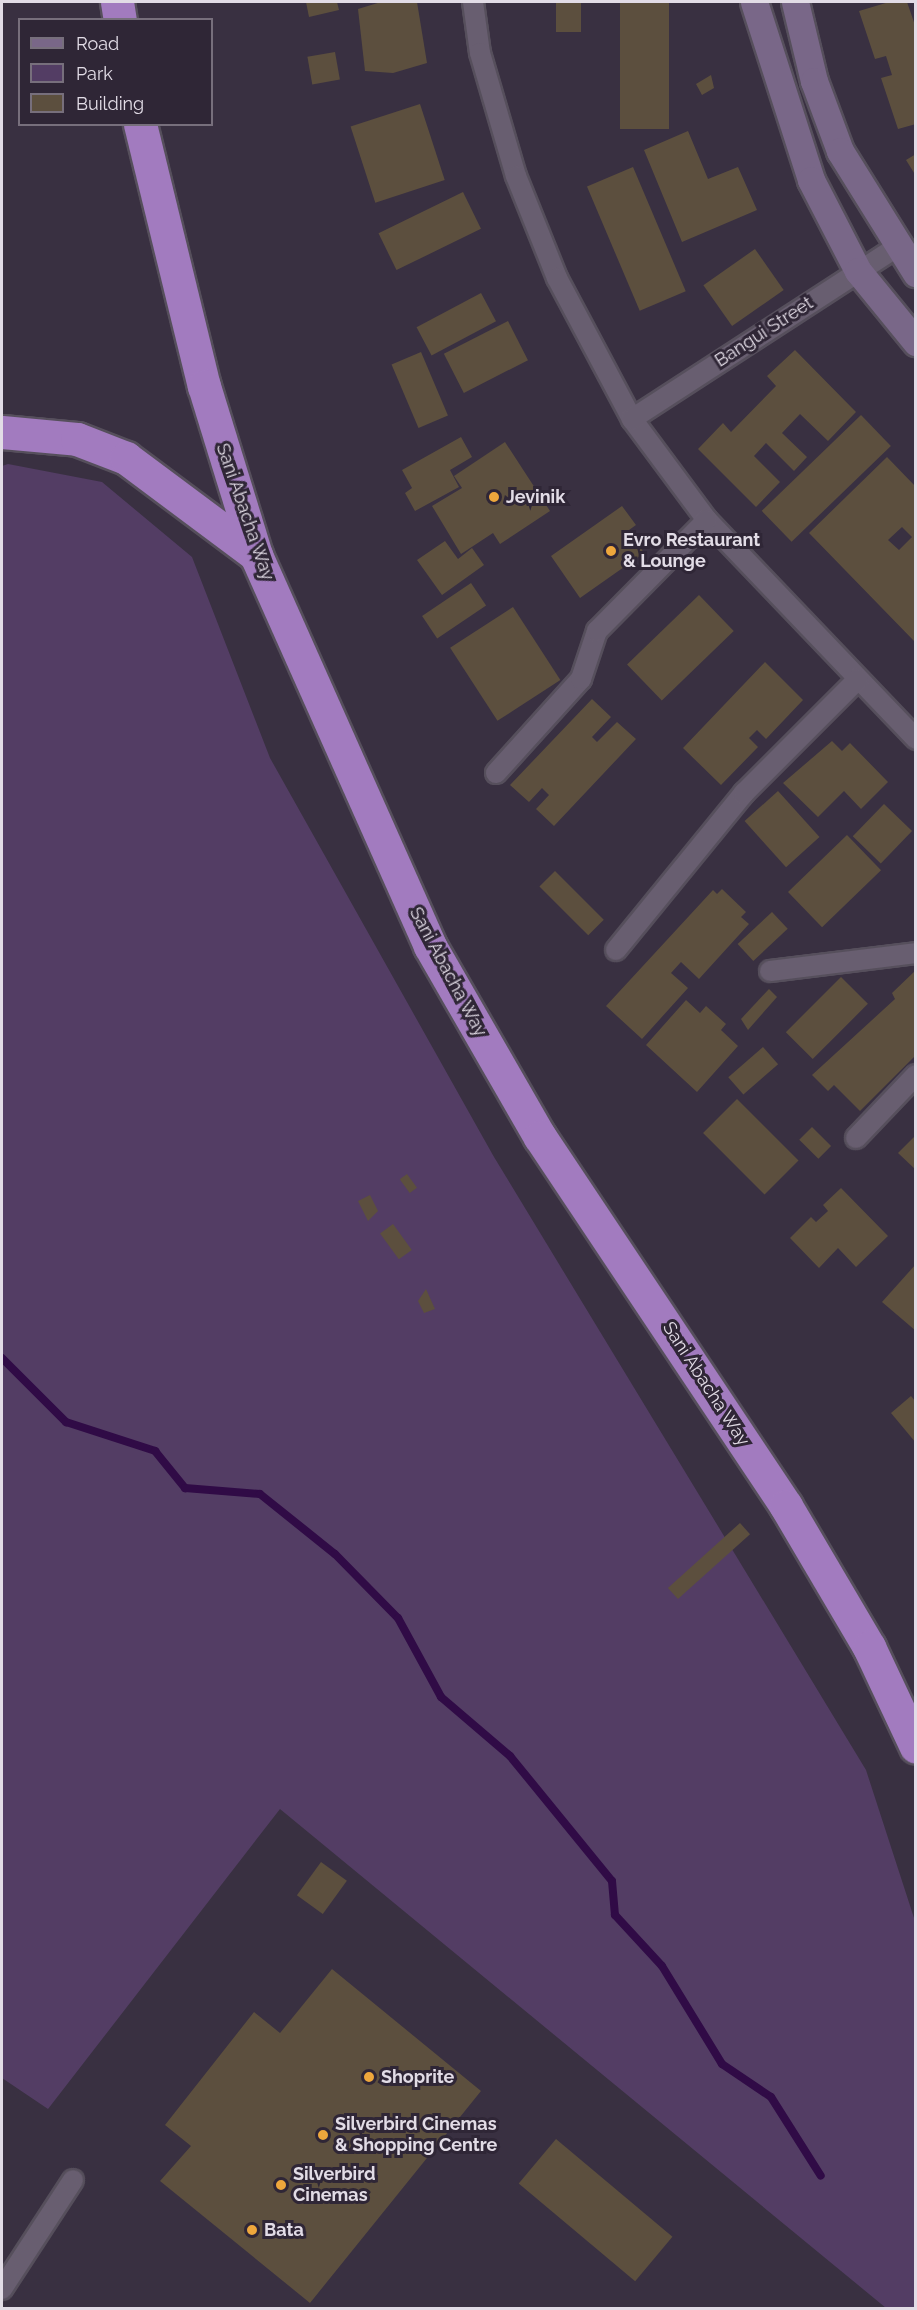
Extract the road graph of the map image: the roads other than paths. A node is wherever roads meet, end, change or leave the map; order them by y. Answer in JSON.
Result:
{"nodes":[{"id":1,"x":117,"y":2,"type":"edge"},
{"id":2,"x":473,"y":2,"type":"edge"},
{"id":3,"x":754,"y":2,"type":"edge"},
{"id":4,"x":795,"y":2,"type":"edge"},
{"id":5,"x":120,"y":18,"type":"edge"},
{"id":6,"x":140,"y":126,"type":"edge"},
{"id":7,"x":897,"y":247,"type":"junction"},
{"id":8,"x":858,"y":271,"type":"junction"},
{"id":9,"x":915,"y":273,"type":"edge"},
{"id":10,"x":915,"y":342,"type":"edge"},
{"id":11,"x":632,"y":419,"type":"junction"},
{"id":12,"x":2,"y":432,"type":"edge"},
{"id":13,"x":708,"y":520,"type":"junction"},
{"id":14,"x":256,"y":555,"type":"junction"},
{"id":15,"x":858,"y":679,"type":"junction"},
{"id":16,"x":915,"y":739,"type":"edge"},
{"id":17,"x":496,"y":773,"type":"dead end"},
{"id":18,"x":616,"y":950,"type":"dead end"},
{"id":19,"x":915,"y":953,"type":"edge"},
{"id":20,"x":770,"y":971,"type":"dead end"},
{"id":21,"x":915,"y":1075,"type":"edge"},
{"id":22,"x":856,"y":1138,"type":"dead end"},
{"id":23,"x":915,"y":1747,"type":"edge"},
{"id":24,"x":73,"y":2180,"type":"dead end"},
{"id":25,"x":2,"y":2289,"type":"edge"}],
"edges":[{"from":1,"to":5,"type":"highway"},
{"from":2,"to":11,"type":"street"},
{"from":3,"to":8,"type":"main road"},
{"from":4,"to":7,"type":"main road"},
{"from":6,"to":14,"type":"highway","name":"Sani Abacha Way"},
{"from":7,"to":8,"type":"street","name":"Bangui Street"},
{"from":7,"to":9,"type":"main road"},
{"from":8,"to":10,"type":"main road"},
{"from":8,"to":11,"type":"street","name":"Bangui Street"},
{"from":11,"to":13,"type":"street"},
{"from":12,"to":14,"type":"highway"},
{"from":13,"to":15,"type":"street"},
{"from":13,"to":17,"type":"street"},
{"from":14,"to":23,"type":"highway","name":"Sani Abacha Way"},
{"from":15,"to":16,"type":"street"},
{"from":15,"to":18,"type":"street"},
{"from":19,"to":20,"type":"street"},
{"from":21,"to":22,"type":"street"},
{"from":24,"to":25,"type":"street"}]}
